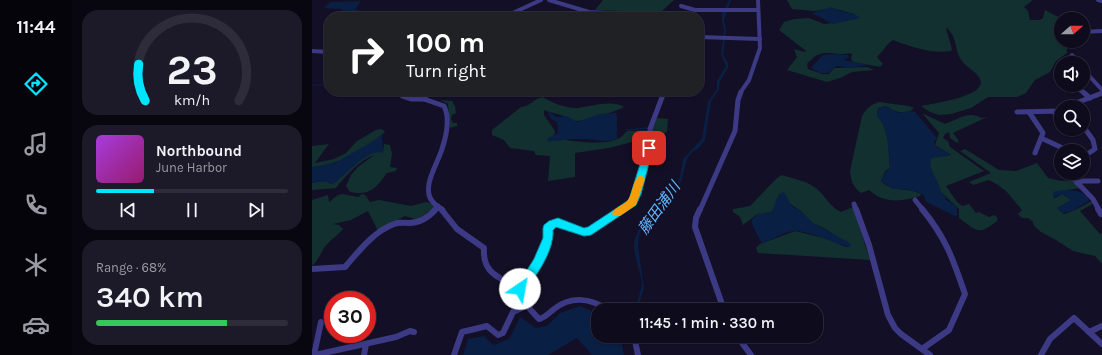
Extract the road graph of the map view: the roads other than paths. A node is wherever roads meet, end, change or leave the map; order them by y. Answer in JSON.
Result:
{"nodes":[{"id":1,"x":541,"y":0,"type":"edge"},
{"id":2,"x":549,"y":0,"type":"edge"},
{"id":3,"x":758,"y":0,"type":"edge"},
{"id":4,"x":1098,"y":0,"type":"edge"},
{"id":5,"x":1102,"y":1,"type":"edge"},
{"id":6,"x":681,"y":6,"type":"dead end"},
{"id":7,"x":758,"y":10,"type":"junction"},
{"id":8,"x":515,"y":12,"type":"edge"},
{"id":9,"x":589,"y":12,"type":"edge"},
{"id":10,"x":1102,"y":31,"type":"edge"},
{"id":11,"x":1090,"y":32,"type":"edge"},
{"id":12,"x":704,"y":37,"type":"edge"},
{"id":13,"x":760,"y":38,"type":"junction"},
{"id":14,"x":312,"y":51,"type":"edge"},
{"id":15,"x":324,"y":52,"type":"edge"},
{"id":16,"x":1090,"y":77,"type":"edge"},
{"id":17,"x":1082,"y":92,"type":"edge"},
{"id":18,"x":1102,"y":92,"type":"edge"},
{"id":19,"x":402,"y":96,"type":"edge"},
{"id":20,"x":426,"y":96,"type":"edge"},
{"id":21,"x":663,"y":96,"type":"edge"},
{"id":22,"x":1090,"y":98,"type":"junction"},
{"id":23,"x":424,"y":99,"type":"junction"},
{"id":24,"x":1084,"y":100,"type":"edge"},
{"id":25,"x":1018,"y":112,"type":"dead end"},
{"id":26,"x":1029,"y":112,"type":"junction"},
{"id":27,"x":1054,"y":112,"type":"edge"},
{"id":28,"x":1090,"y":136,"type":"edge"},
{"id":29,"x":1041,"y":138,"type":"junction"},
{"id":30,"x":1054,"y":146,"type":"edge"},
{"id":31,"x":1035,"y":152,"type":"dead end"},
{"id":32,"x":1090,"y":152,"type":"edge"},
{"id":33,"x":1074,"y":180,"type":"edge"},
{"id":34,"x":1098,"y":181,"type":"dead end"},
{"id":35,"x":1077,"y":183,"type":"junction"},
{"id":36,"x":915,"y":200,"type":"dead end"},
{"id":37,"x":854,"y":204,"type":"dead end"},
{"id":38,"x":438,"y":206,"type":"junction"},
{"id":39,"x":1101,"y":214,"type":"dead end"},
{"id":40,"x":312,"y":269,"type":"edge"},
{"id":41,"x":520,"y":289,"type":"junction"},
{"id":42,"x":596,"y":303,"type":"edge"},
{"id":43,"x":722,"y":303,"type":"edge"},
{"id":44,"x":526,"y":306,"type":"junction"},
{"id":45,"x":320,"y":322,"type":"dead end"},
{"id":46,"x":1102,"y":326,"type":"edge"},
{"id":47,"x":414,"y":332,"type":"dead end"},
{"id":48,"x":1089,"y":332,"type":"junction"},
{"id":49,"x":635,"y":343,"type":"edge"},
{"id":50,"x":742,"y":343,"type":"edge"},
{"id":51,"x":366,"y":344,"type":"junction"},
{"id":52,"x":1102,"y":344,"type":"edge"},
{"id":53,"x":922,"y":348,"type":"junction"},
{"id":54,"x":331,"y":353,"type":"edge"},
{"id":55,"x":315,"y":355,"type":"edge"},
{"id":56,"x":364,"y":355,"type":"edge"},
{"id":57,"x":454,"y":355,"type":"edge"},
{"id":58,"x":638,"y":355,"type":"edge"},
{"id":59,"x":751,"y":355,"type":"edge"},
{"id":60,"x":930,"y":355,"type":"edge"},
{"id":61,"x":1041,"y":355,"type":"edge"}],
"edges":[{"from":1,"to":8,"type":"street"},
{"from":2,"to":9,"type":"street"},
{"from":3,"to":7,"type":"street"},
{"from":4,"to":5,"type":"street"},
{"from":6,"to":7,"type":"street"},
{"from":7,"to":13,"type":"street"},
{"from":10,"to":11,"type":"street"},
{"from":12,"to":13,"type":"street"},
{"from":13,"to":43,"type":"street"},
{"from":14,"to":15,"type":"street"},
{"from":16,"to":18,"type":"street"},
{"from":17,"to":22,"type":"street"},
{"from":18,"to":22,"type":"street"},
{"from":19,"to":23,"type":"street"},
{"from":20,"to":23,"type":"street"},
{"from":21,"to":41,"type":"street"},
{"from":22,"to":24,"type":"street"},
{"from":23,"to":38,"type":"street"},
{"from":25,"to":26,"type":"street"},
{"from":26,"to":27,"type":"street"},
{"from":26,"to":29,"type":"street"},
{"from":28,"to":32,"type":"street"},
{"from":29,"to":30,"type":"street"},
{"from":29,"to":31,"type":"street"},
{"from":33,"to":35,"type":"street"},
{"from":34,"to":35,"type":"street"},
{"from":35,"to":39,"type":"street"},
{"from":36,"to":53,"type":"street"},
{"from":37,"to":53,"type":"street"},
{"from":38,"to":40,"type":"street"},
{"from":38,"to":41,"type":"street"},
{"from":41,"to":44,"type":"street"},
{"from":42,"to":44,"type":"street"},
{"from":44,"to":57,"type":"street"},
{"from":45,"to":55,"type":"street"},
{"from":46,"to":48,"type":"street"},
{"from":47,"to":51,"type":"street"},
{"from":48,"to":52,"type":"street"},
{"from":48,"to":61,"type":"street"},
{"from":49,"to":58,"type":"street"},
{"from":50,"to":59,"type":"street"},
{"from":51,"to":54,"type":"street"},
{"from":51,"to":56,"type":"street"},
{"from":53,"to":60,"type":"street"},
{"from":54,"to":55,"type":"street"}]}
